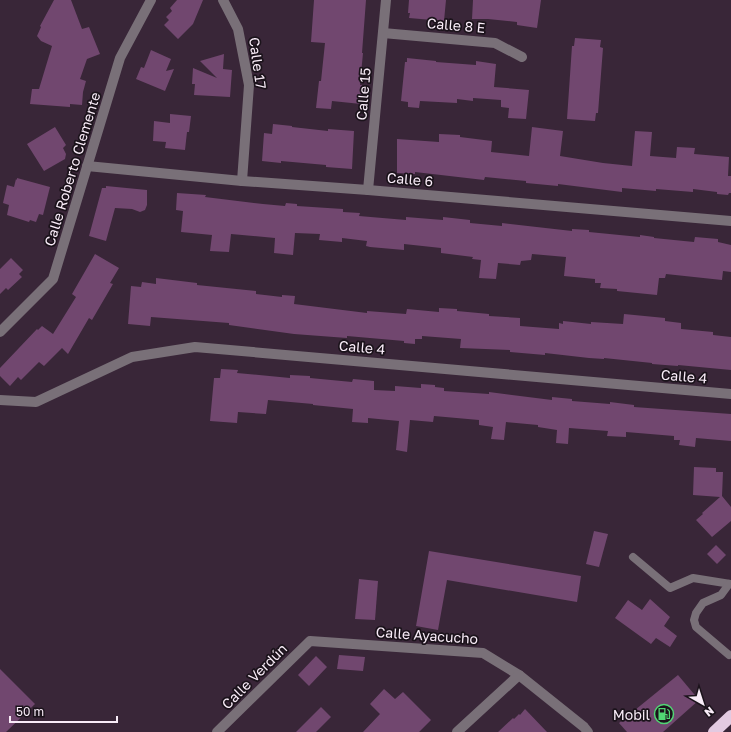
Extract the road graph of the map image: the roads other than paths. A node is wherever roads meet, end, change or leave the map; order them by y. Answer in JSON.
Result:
{"nodes":[{"id":1,"x":151,"y":0,"type":"edge"},
{"id":2,"x":223,"y":0,"type":"edge"},
{"id":3,"x":386,"y":0,"type":"edge"},
{"id":4,"x":383,"y":33,"type":"junction"},
{"id":5,"x":522,"y":57,"type":"dead end"},
{"id":6,"x":87,"y":166,"type":"junction"},
{"id":7,"x":242,"y":181,"type":"junction"},
{"id":8,"x":368,"y":190,"type":"junction"},
{"id":9,"x":731,"y":221,"type":"edge"},
{"id":10,"x":0,"y":332,"type":"edge"},
{"id":11,"x":731,"y":394,"type":"edge"},
{"id":12,"x":0,"y":400,"type":"edge"},
{"id":13,"x":633,"y":557,"type":"dead end"},
{"id":14,"x":730,"y":584,"type":"edge"},
{"id":15,"x":310,"y":641,"type":"joint"},
{"id":16,"x":729,"y":655,"type":"dead end"},
{"id":17,"x":519,"y":675,"type":"junction"},
{"id":18,"x":731,"y":716,"type":"edge"},
{"id":19,"x":217,"y":732,"type":"edge"},
{"id":20,"x":457,"y":732,"type":"edge"},
{"id":21,"x":588,"y":732,"type":"edge"},
{"id":22,"x":714,"y":732,"type":"edge"}],
"edges":[{"from":1,"to":6,"type":"street","name":"Calle Roberto Clemente"},
{"from":2,"to":7,"type":"street","name":"Calle 17"},
{"from":3,"to":4,"type":"street","name":"Calle 15"},
{"from":4,"to":5,"type":"street","name":"Calle 8 E"},
{"from":4,"to":8,"type":"street","name":"Calle 15"},
{"from":6,"to":7,"type":"street","name":"Calle 6"},
{"from":6,"to":10,"type":"street","name":"Calle Roberto Clemente"},
{"from":7,"to":8,"type":"street","name":"Calle 6"},
{"from":8,"to":9,"type":"street","name":"Calle 6"},
{"from":11,"to":12,"type":"street","name":"Calle 4"},
{"from":13,"to":14,"type":"lane"},
{"from":14,"to":16,"type":"lane"},
{"from":15,"to":17,"type":"street","name":"Calle Ayacucho"},
{"from":15,"to":19,"type":"street","name":"Calle Verdún"},
{"from":17,"to":20,"type":"street"},
{"from":17,"to":21,"type":"street","name":"Calle Ayacucho"},
{"from":18,"to":22,"type":"highway"}]}
